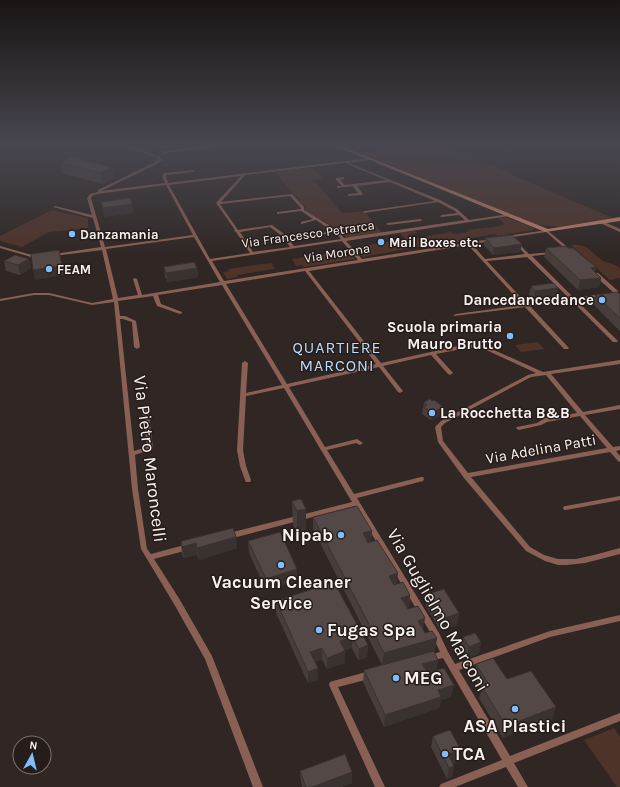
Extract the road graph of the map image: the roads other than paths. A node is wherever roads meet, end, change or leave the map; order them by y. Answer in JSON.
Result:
{"nodes":[{"id":1,"x":119,"y":183,"type":"edge"},
{"id":2,"x":178,"y":183,"type":"edge"},
{"id":3,"x":237,"y":183,"type":"edge"},
{"id":4,"x":341,"y":183,"type":"edge"},
{"id":5,"x":374,"y":183,"type":"edge"},
{"id":6,"x":393,"y":183,"type":"edge"},
{"id":7,"x":429,"y":183,"type":"edge"},
{"id":8,"x":167,"y":184,"type":"junction"},
{"id":9,"x":354,"y":185,"type":"junction"},
{"id":10,"x":344,"y":186,"type":"junction"},
{"id":11,"x":338,"y":187,"type":"dead end"},
{"id":12,"x":99,"y":193,"type":"junction"},
{"id":13,"x":348,"y":195,"type":"dead end"},
{"id":14,"x":439,"y":201,"type":"junction"},
{"id":15,"x":218,"y":203,"type":"junction"},
{"id":16,"x":55,"y":207,"type":"dead end"},
{"id":17,"x":302,"y":210,"type":"junction"},
{"id":18,"x":365,"y":212,"type":"dead end"},
{"id":19,"x":278,"y":213,"type":"dead end"},
{"id":20,"x":460,"y":214,"type":"junction"},
{"id":21,"x":509,"y":215,"type":"junction"},
{"id":22,"x":442,"y":216,"type":"dead end"},
{"id":23,"x":94,"y":217,"type":"junction"},
{"id":24,"x":317,"y":219,"type":"junction"},
{"id":25,"x":620,"y":219,"type":"edge"},
{"id":26,"x":420,"y":220,"type":"dead end"},
{"id":27,"x":403,"y":221,"type":"junction"},
{"id":28,"x":468,"y":221,"type":"junction"},
{"id":29,"x":601,"y":222,"type":"junction"},
{"id":30,"x":302,"y":223,"type":"dead end"},
{"id":31,"x":388,"y":224,"type":"dead end"},
{"id":32,"x":412,"y":230,"type":"junction"},
{"id":33,"x":236,"y":231,"type":"junction"},
{"id":34,"x":336,"y":231,"type":"junction"},
{"id":35,"x":547,"y":231,"type":"junction"},
{"id":36,"x":620,"y":231,"type":"edge"},
{"id":37,"x":316,"y":235,"type":"dead end"},
{"id":38,"x":195,"y":236,"type":"junction"},
{"id":39,"x":510,"y":237,"type":"junction"},
{"id":40,"x":503,"y":238,"type":"edge"},
{"id":41,"x":496,"y":239,"type":"edge"},
{"id":42,"x":344,"y":240,"type":"junction"},
{"id":43,"x":468,"y":243,"type":"junction"},
{"id":44,"x":0,"y":247,"type":"edge"},
{"id":45,"x":293,"y":247,"type":"junction"},
{"id":46,"x":104,"y":249,"type":"junction"},
{"id":47,"x":570,"y":250,"type":"junction"},
{"id":48,"x":564,"y":251,"type":"edge"},
{"id":49,"x":557,"y":252,"type":"edge"},
{"id":50,"x":252,"y":253,"type":"junction"},
{"id":51,"x":529,"y":255,"type":"junction"},
{"id":52,"x":51,"y":256,"type":"edge"},
{"id":53,"x":576,"y":256,"type":"edge"},
{"id":54,"x":44,"y":257,"type":"edge"},
{"id":55,"x":209,"y":260,"type":"junction"},
{"id":56,"x":484,"y":260,"type":"junction"},
{"id":57,"x":361,"y":261,"type":"junction"},
{"id":58,"x":306,"y":270,"type":"junction"},
{"id":59,"x":593,"y":271,"type":"edge"},
{"id":60,"x":135,"y":279,"type":"dead end"},
{"id":61,"x":224,"y":283,"type":"junction"},
{"id":62,"x":618,"y":293,"type":"edge"},
{"id":63,"x":155,"y":294,"type":"junction"},
{"id":64,"x":140,"y":296,"type":"junction"},
{"id":65,"x":572,"y":299,"type":"junction"},
{"id":66,"x":0,"y":300,"type":"edge"},
{"id":67,"x":116,"y":300,"type":"junction"},
{"id":68,"x":526,"y":305,"type":"junction"},
{"id":69,"x":180,"y":313,"type":"dead end"},
{"id":70,"x":456,"y":315,"type":"dead end"},
{"id":71,"x":118,"y":318,"type":"junction"},
{"id":72,"x":615,"y":341,"type":"dead end"},
{"id":73,"x":137,"y":346,"type":"dead end"},
{"id":74,"x":566,"y":348,"type":"dead end"},
{"id":75,"x":432,"y":353,"type":"junction"},
{"id":76,"x":620,"y":362,"type":"edge"},
{"id":77,"x":245,"y":363,"type":"dead end"},
{"id":78,"x":380,"y":365,"type":"junction"},
{"id":79,"x":450,"y":373,"type":"dead end"},
{"id":80,"x":544,"y":374,"type":"junction"},
{"id":81,"x":286,"y":386,"type":"junction"},
{"id":82,"x":400,"y":391,"type":"dead end"},
{"id":83,"x":243,"y":395,"type":"junction"},
{"id":84,"x":620,"y":407,"type":"edge"},
{"id":85,"x":145,"y":408,"type":"dead end"},
{"id":86,"x":581,"y":414,"type":"junction"},
{"id":87,"x":519,"y":428,"type":"dead end"},
{"id":88,"x":360,"y":443,"type":"dead end"},
{"id":89,"x":620,"y":448,"type":"edge"},
{"id":90,"x":324,"y":449,"type":"junction"},
{"id":91,"x":611,"y":449,"type":"junction"},
{"id":92,"x":132,"y":454,"type":"junction"},
{"id":93,"x":620,"y":460,"type":"edge"},
{"id":94,"x":466,"y":476,"type":"junction"},
{"id":95,"x":421,"y":479,"type":"dead end"},
{"id":96,"x":248,"y":480,"type":"dead end"},
{"id":97,"x":620,"y":498,"type":"edge"},
{"id":98,"x":355,"y":500,"type":"junction"},
{"id":99,"x":566,"y":508,"type":"dead end"},
{"id":100,"x":221,"y":538,"type":"edge"},
{"id":101,"x":192,"y":546,"type":"edge"},
{"id":102,"x":620,"y":551,"type":"edge"},
{"id":103,"x":150,"y":557,"type":"junction"},
{"id":104,"x":620,"y":618,"type":"edge"},
{"id":105,"x":445,"y":654,"type":"junction"},
{"id":106,"x":423,"y":660,"type":"edge"},
{"id":107,"x":454,"y":668,"type":"junction"},
{"id":108,"x":378,"y":673,"type":"edge"},
{"id":109,"x":620,"y":717,"type":"edge"},
{"id":110,"x":508,"y":762,"type":"junction"},
{"id":111,"x":258,"y":787,"type":"edge"},
{"id":112,"x":380,"y":787,"type":"edge"},
{"id":113,"x":444,"y":787,"type":"edge"},
{"id":114,"x":523,"y":787,"type":"edge"}],
"edges":[{"from":1,"to":12,"type":"street"},
{"from":2,"to":8,"type":"street"},
{"from":3,"to":15,"type":"street"},
{"from":4,"to":10,"type":"street"},
{"from":5,"to":9,"type":"street"},
{"from":6,"to":14,"type":"street"},
{"from":7,"to":21,"type":"main road"},
{"from":8,"to":12,"type":"street"},
{"from":8,"to":38,"type":"street","name":"Via Guglielmo Marconi"},
{"from":9,"to":10,"type":"street"},
{"from":9,"to":13,"type":"street"},
{"from":10,"to":11,"type":"street"},
{"from":12,"to":23,"type":"street","name":"Via Pietro Maroncelli"},
{"from":14,"to":18,"type":"street"},
{"from":14,"to":20,"type":"street"},
{"from":15,"to":17,"type":"street"},
{"from":15,"to":33,"type":"street"},
{"from":16,"to":23,"type":"street"},
{"from":17,"to":19,"type":"street"},
{"from":17,"to":24,"type":"street"},
{"from":20,"to":22,"type":"street"},
{"from":20,"to":28,"type":"street"},
{"from":21,"to":28,"type":"street","name":"Via Francesco Petrarca"},
{"from":21,"to":35,"type":"main road"},
{"from":23,"to":46,"type":"street","name":"Via Pietro Maroncelli"},
{"from":24,"to":30,"type":"street"},
{"from":24,"to":34,"type":"street"},
{"from":25,"to":29,"type":"main road"},
{"from":26,"to":27,"type":"street","name":"Via Francesco Petrarca"},
{"from":27,"to":31,"type":"street","name":"Via Francesco Petrarca"},
{"from":27,"to":32,"type":"street"},
{"from":28,"to":32,"type":"street","name":"Via Francesco Petrarca"},
{"from":29,"to":35,"type":"main road"},
{"from":29,"to":36,"type":"street"},
{"from":32,"to":42,"type":"street","name":"Via Francesco Petrarca"},
{"from":33,"to":45,"type":"street"},
{"from":33,"to":50,"type":"street"},
{"from":34,"to":37,"type":"street"},
{"from":34,"to":42,"type":"street"},
{"from":35,"to":39,"type":"street"},
{"from":35,"to":47,"type":"street"},
{"from":38,"to":46,"type":"street"},
{"from":38,"to":55,"type":"street","name":"Via Guglielmo Marconi"},
{"from":39,"to":40,"type":"street"},
{"from":39,"to":51,"type":"street"},
{"from":41,"to":43,"type":"street","name":"Via Morona"},
{"from":42,"to":45,"type":"street","name":"Via Francesco Petrarca"},
{"from":42,"to":57,"type":"street"},
{"from":43,"to":56,"type":"street"},
{"from":43,"to":57,"type":"street","name":"Via Morona"},
{"from":44,"to":54,"type":"street"},
{"from":45,"to":50,"type":"street","name":"Via Francesco Petrarca"},
{"from":46,"to":52,"type":"street"},
{"from":46,"to":67,"type":"street","name":"Via Pietro Maroncelli"},
{"from":47,"to":48,"type":"street"},
{"from":47,"to":53,"type":"street"},
{"from":49,"to":51,"type":"street"},
{"from":50,"to":55,"type":"street","name":"Via Francesco Petrarca"},
{"from":51,"to":56,"type":"street"},
{"from":51,"to":65,"type":"street"},
{"from":55,"to":61,"type":"street","name":"Via Guglielmo Marconi"},
{"from":56,"to":68,"type":"street"},
{"from":57,"to":58,"type":"street","name":"Via Morona"},
{"from":58,"to":61,"type":"street","name":"Via Morona"},
{"from":58,"to":78,"type":"street"},
{"from":59,"to":62,"type":"street"},
{"from":60,"to":64,"type":"street"},
{"from":61,"to":63,"type":"street","name":"Via Morona"},
{"from":61,"to":81,"type":"street","name":"Via Guglielmo Marconi"},
{"from":62,"to":65,"type":"street"},
{"from":63,"to":64,"type":"street","name":"Via Morona"},
{"from":63,"to":69,"type":"street"},
{"from":64,"to":67,"type":"street","name":"Via Morona"},
{"from":65,"to":68,"type":"street"},
{"from":65,"to":72,"type":"street"},
{"from":66,"to":67,"type":"street","name":"Via Morona"},
{"from":67,"to":71,"type":"street","name":"Via Pietro Maroncelli"},
{"from":68,"to":70,"type":"street"},
{"from":68,"to":74,"type":"street"},
{"from":71,"to":73,"type":"street"},
{"from":71,"to":92,"type":"street","name":"Via Pietro Maroncelli"},
{"from":75,"to":78,"type":"street"},
{"from":75,"to":79,"type":"street"},
{"from":75,"to":80,"type":"street"},
{"from":76,"to":80,"type":"street"},
{"from":77,"to":83,"type":"street"},
{"from":78,"to":81,"type":"street"},
{"from":78,"to":82,"type":"street"},
{"from":80,"to":86,"type":"street"},
{"from":80,"to":94,"type":"street"},
{"from":81,"to":83,"type":"street"},
{"from":81,"to":90,"type":"street","name":"Via Guglielmo Marconi"},
{"from":83,"to":96,"type":"street"},
{"from":84,"to":86,"type":"street"},
{"from":85,"to":92,"type":"street"},
{"from":86,"to":87,"type":"street"},
{"from":86,"to":91,"type":"street"},
{"from":88,"to":90,"type":"street"},
{"from":89,"to":91,"type":"street","name":"Via Adelina Patti"},
{"from":90,"to":98,"type":"street","name":"Via Guglielmo Marconi"},
{"from":91,"to":93,"type":"street"},
{"from":91,"to":94,"type":"street","name":"Via Adelina Patti"},
{"from":92,"to":103,"type":"street","name":"Via Pietro Maroncelli"},
{"from":94,"to":102,"type":"street"},
{"from":95,"to":98,"type":"street"},
{"from":97,"to":99,"type":"street"},
{"from":98,"to":100,"type":"street"},
{"from":98,"to":105,"type":"street","name":"Via Guglielmo Marconi"},
{"from":101,"to":103,"type":"street"},
{"from":103,"to":111,"type":"street","name":"Via Pietro Maroncelli"},
{"from":104,"to":107,"type":"street"},
{"from":105,"to":106,"type":"street"},
{"from":105,"to":107,"type":"street","name":"Via Guglielmo Marconi"},
{"from":107,"to":110,"type":"street","name":"Via Guglielmo Marconi"},
{"from":108,"to":112,"type":"street"},
{"from":109,"to":110,"type":"street"},
{"from":110,"to":113,"type":"street"},
{"from":110,"to":114,"type":"street","name":"Via Guglielmo Marconi"}]}
